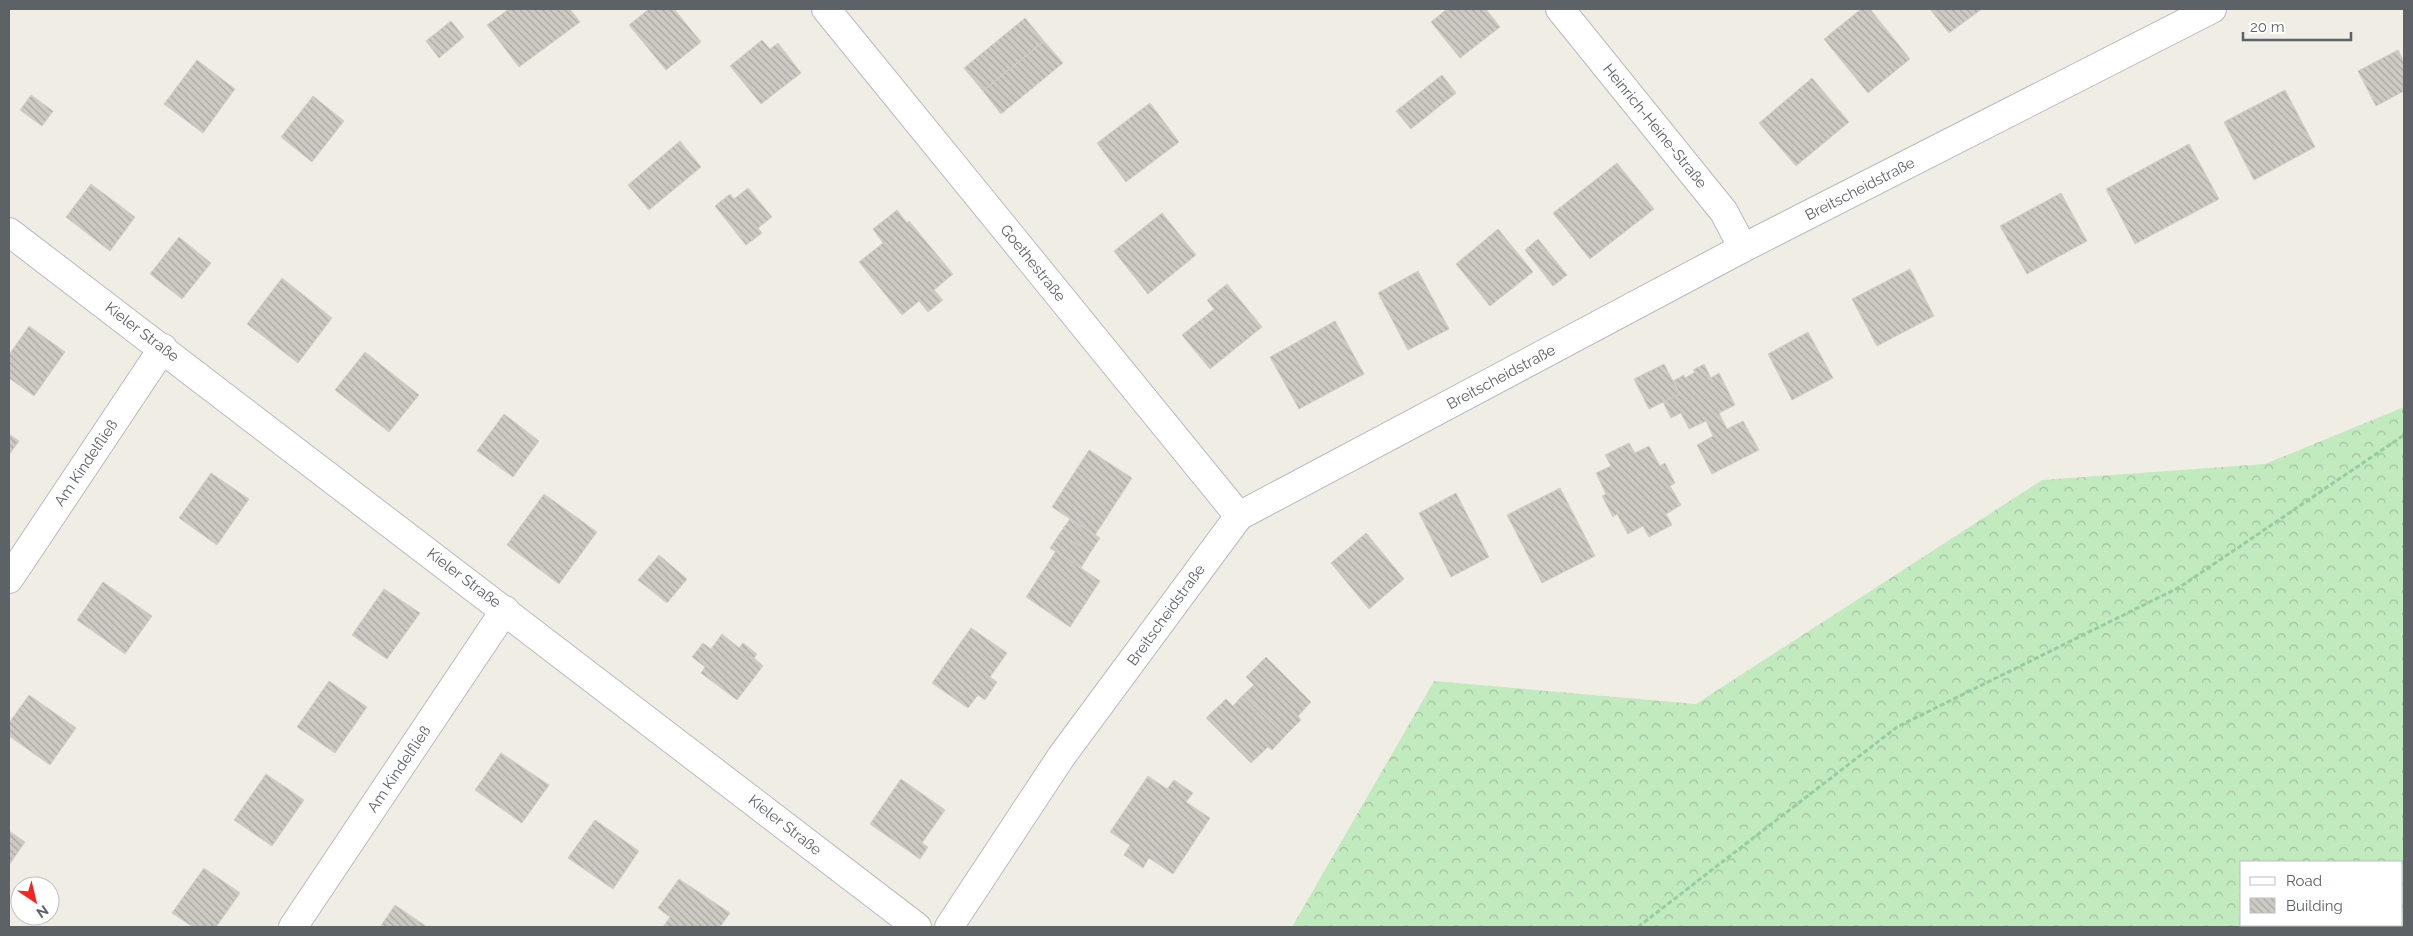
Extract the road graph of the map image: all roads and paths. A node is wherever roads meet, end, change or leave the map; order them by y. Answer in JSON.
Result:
{"nodes":[{"id":1,"x":826,"y":9,"type":"edge"},
{"id":2,"x":1560,"y":9,"type":"edge"},
{"id":3,"x":2212,"y":9,"type":"edge"},
{"id":4,"x":9,"y":232,"type":"edge"},
{"id":5,"x":1743,"y":248,"type":"junction"},
{"id":6,"x":163,"y":348,"type":"junction"},
{"id":7,"x":2404,"y":435,"type":"edge"},
{"id":8,"x":1239,"y":516,"type":"junction"},
{"id":9,"x":9,"y":578,"type":"edge"},
{"id":10,"x":505,"y":610,"type":"junction"},
{"id":11,"x":293,"y":927,"type":"edge"},
{"id":12,"x":917,"y":927,"type":"edge"},
{"id":13,"x":949,"y":927,"type":"edge"},
{"id":14,"x":1638,"y":927,"type":"edge"}],
"edges":[{"from":1,"to":8,"type":"street","name":"Goethestraße"},
{"from":2,"to":5,"type":"street","name":"Heinrich-Heine-Straße"},
{"from":3,"to":5,"type":"street","name":"Breitscheidstraße"},
{"from":4,"to":6,"type":"street","name":"Kieler Straße"},
{"from":5,"to":8,"type":"street","name":"Breitscheidstraße"},
{"from":6,"to":9,"type":"street","name":"Am Kindelfließ"},
{"from":6,"to":10,"type":"street","name":"Kieler Straße"},
{"from":7,"to":14,"type":"path"},
{"from":8,"to":13,"type":"street","name":"Breitscheidstraße"},
{"from":10,"to":11,"type":"street","name":"Am Kindelfließ"},
{"from":10,"to":12,"type":"street","name":"Kieler Straße"}]}
